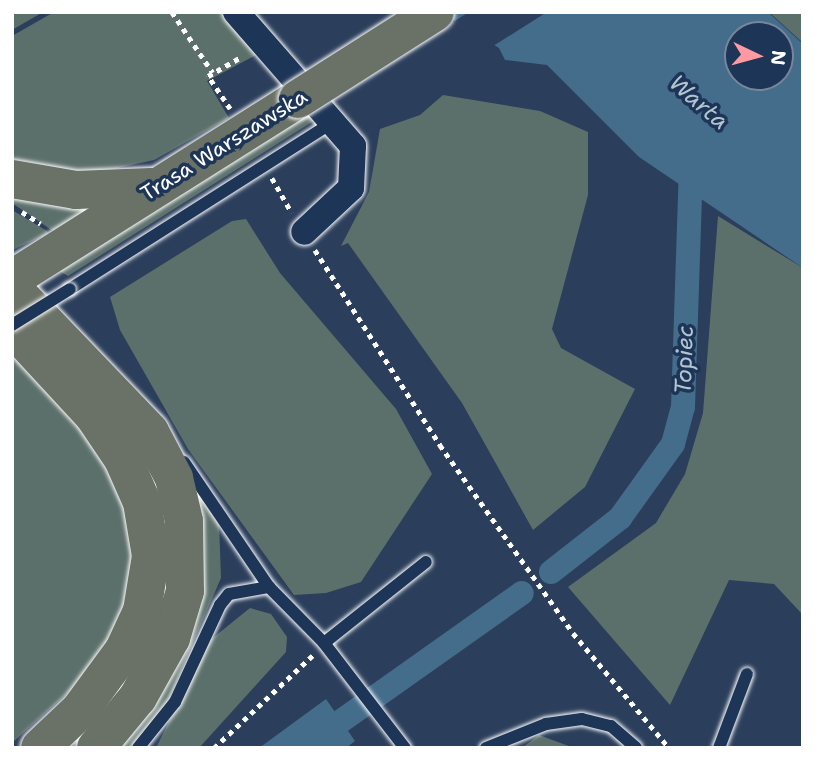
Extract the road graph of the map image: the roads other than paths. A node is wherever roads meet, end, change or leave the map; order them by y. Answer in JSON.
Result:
{"nodes":[{"id":1,"x":236,"y":12,"type":"edge"},
{"id":2,"x":435,"y":12,"type":"edge"},
{"id":3,"x":322,"y":129,"type":"dead end"},
{"id":4,"x":12,"y":179,"type":"edge"},
{"id":5,"x":164,"y":184,"type":"junction"},
{"id":6,"x":304,"y":232,"type":"road end"},
{"id":7,"x":28,"y":269,"type":"edge"},
{"id":8,"x":12,"y":288,"type":"edge"},
{"id":9,"x":12,"y":326,"type":"edge"},
{"id":10,"x":160,"y":449,"type":"junction"},
{"id":11,"x":426,"y":562,"type":"dead end"},
{"id":12,"x":269,"y":587,"type":"junction"},
{"id":13,"x":324,"y":643,"type":"junction"},
{"id":14,"x":747,"y":674,"type":"dead end"},
{"id":15,"x":40,"y":748,"type":"edge"},
{"id":16,"x":96,"y":748,"type":"edge"},
{"id":17,"x":138,"y":748,"type":"edge"},
{"id":18,"x":405,"y":748,"type":"edge"},
{"id":19,"x":485,"y":748,"type":"edge"},
{"id":20,"x":636,"y":748,"type":"edge"},
{"id":21,"x":719,"y":748,"type":"edge"}],
"edges":[{"from":1,"to":6,"type":"street"},
{"from":2,"to":5,"type":"main road","name":"Trasa Warszawska","bridge":true},
{"from":3,"to":9,"type":"lane","name":"Trasa Warszawska","bridge":true},
{"from":4,"to":5,"type":"main road"},
{"from":5,"to":7,"type":"main road","name":"Trasa Warszawska"},
{"from":8,"to":10,"type":"main road"},
{"from":9,"to":15,"type":"main road"},
{"from":10,"to":12,"type":"lane"},
{"from":10,"to":16,"type":"main road"},
{"from":11,"to":13,"type":"lane"},
{"from":12,"to":13,"type":"lane"},
{"from":12,"to":17,"type":"lane"},
{"from":13,"to":18,"type":"lane"},
{"from":14,"to":21,"type":"lane"},
{"from":19,"to":20,"type":"lane"}]}
